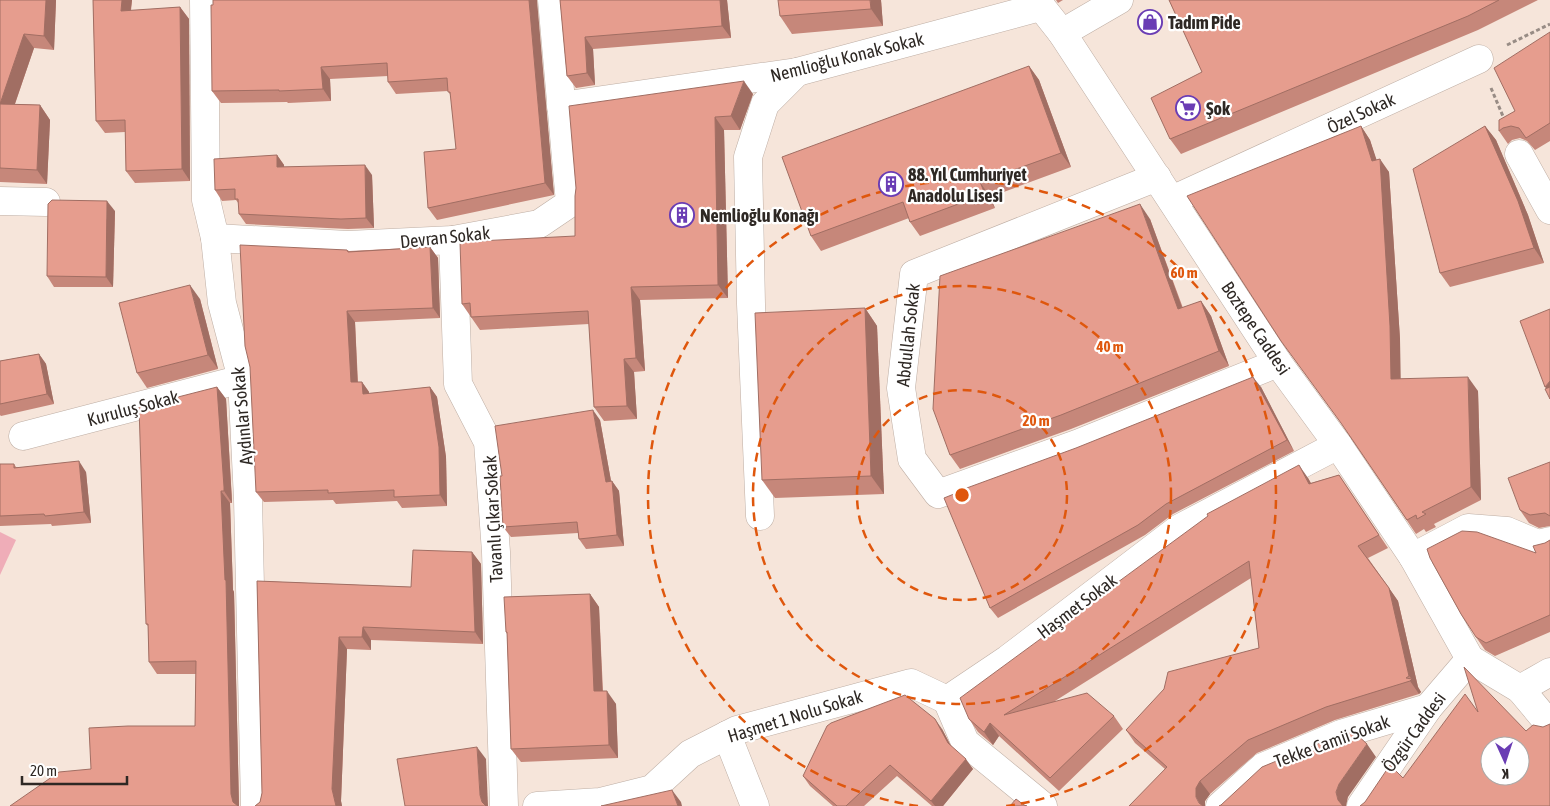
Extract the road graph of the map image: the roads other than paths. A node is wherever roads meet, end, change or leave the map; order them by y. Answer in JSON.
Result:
{"nodes":[{"id":1,"x":204,"y":0,"type":"edge"},
{"id":2,"x":552,"y":0,"type":"edge"},
{"id":3,"x":1119,"y":0,"type":"edge"},
{"id":4,"x":1038,"y":4,"type":"edge"},
{"id":5,"x":1062,"y":33,"type":"junction"},
{"id":6,"x":1479,"y":59,"type":"road end"},
{"id":7,"x":797,"y":72,"type":"junction"},
{"id":8,"x":561,"y":106,"type":"junction"},
{"id":9,"x":1519,"y":154,"type":"road end"},
{"id":10,"x":1157,"y":177,"type":"junction"},
{"id":11,"x":0,"y":200,"type":"edge"},
{"id":12,"x":1172,"y":200,"type":"junction"},
{"id":13,"x":46,"y":202,"type":"dead end"},
{"id":14,"x":1550,"y":210,"type":"edge"},
{"id":15,"x":215,"y":238,"type":"junction"},
{"id":16,"x":452,"y":240,"type":"junction"},
{"id":17,"x":1278,"y":363,"type":"junction"},
{"id":18,"x":242,"y":379,"type":"junction"},
{"id":19,"x":23,"y":436,"type":"dead end"},
{"id":20,"x":1338,"y":445,"type":"junction"},
{"id":21,"x":760,"y":516,"type":"dead end"},
{"id":22,"x":1550,"y":541,"type":"edge"},
{"id":23,"x":1413,"y":557,"type":"junction"},
{"id":24,"x":1470,"y":660,"type":"junction"},
{"id":25,"x":1550,"y":672,"type":"edge"},
{"id":26,"x":1520,"y":689,"type":"junction"},
{"id":27,"x":947,"y":700,"type":"junction"},
{"id":28,"x":1428,"y":708,"type":"junction"},
{"id":29,"x":1550,"y":725,"type":"edge"},
{"id":30,"x":727,"y":735,"type":"junction"},
{"id":31,"x":255,"y":806,"type":"edge"},
{"id":32,"x":504,"y":806,"type":"edge"},
{"id":33,"x":537,"y":806,"type":"edge"},
{"id":34,"x":755,"y":806,"type":"edge"},
{"id":35,"x":1043,"y":806,"type":"edge"},
{"id":36,"x":1220,"y":806,"type":"edge"},
{"id":37,"x":1361,"y":806,"type":"edge"}],
"edges":[{"from":1,"to":15,"type":"street","name":"Aydınlar Sokak"},
{"from":2,"to":8,"type":"street"},
{"from":3,"to":5,"type":"street"},
{"from":4,"to":5,"type":"street","name":"Boztepe Caddesi"},
{"from":4,"to":7,"type":"street","name":"Nemlioğlu Konak Sokak"},
{"from":5,"to":10,"type":"street","name":"Boztepe Caddesi"},
{"from":6,"to":12,"type":"street","name":"Özel Sokak"},
{"from":7,"to":8,"type":"street","name":"Nemlioğlu Konak Sokak"},
{"from":7,"to":21,"type":"street"},
{"from":8,"to":16,"type":"street","name":"Devran Sokak"},
{"from":9,"to":14,"type":"street"},
{"from":10,"to":12,"type":"street","name":"Boztepe Caddesi"},
{"from":10,"to":17,"type":"street","name":"Abdullah Sokak"},
{"from":11,"to":13,"type":"street"},
{"from":12,"to":17,"type":"street","name":"Boztepe Caddesi"},
{"from":15,"to":16,"type":"street","name":"Devran Sokak"},
{"from":15,"to":18,"type":"street","name":"Aydınlar Sokak"},
{"from":16,"to":32,"type":"street","name":"Tavanlı Çıkar Sokak"},
{"from":17,"to":20,"type":"street","name":"Boztepe Caddesi"},
{"from":18,"to":19,"type":"street","name":"Kuruluş Sokak"},
{"from":18,"to":31,"type":"street","name":"Aydınlar Sokak"},
{"from":20,"to":23,"type":"street","name":"Boztepe Caddesi"},
{"from":20,"to":27,"type":"street","name":"Haşmet Sokak"},
{"from":22,"to":23,"type":"street"},
{"from":23,"to":24,"type":"street","name":"Boztepe Caddesi"},
{"from":24,"to":26,"type":"street"},
{"from":24,"to":28,"type":"street","name":"Özgür Caddesi"},
{"from":25,"to":26,"type":"street"},
{"from":26,"to":29,"type":"street"},
{"from":27,"to":30,"type":"street","name":"Haşmet 1 Nolu Sokak"},
{"from":27,"to":35,"type":"street"},
{"from":28,"to":36,"type":"street","name":"Tekke Camii Sokak"},
{"from":28,"to":37,"type":"street","name":"Özgür Caddesi"},
{"from":30,"to":33,"type":"street","name":"Haşmet 1 Nolu Sokak"},
{"from":30,"to":34,"type":"street"}]}
